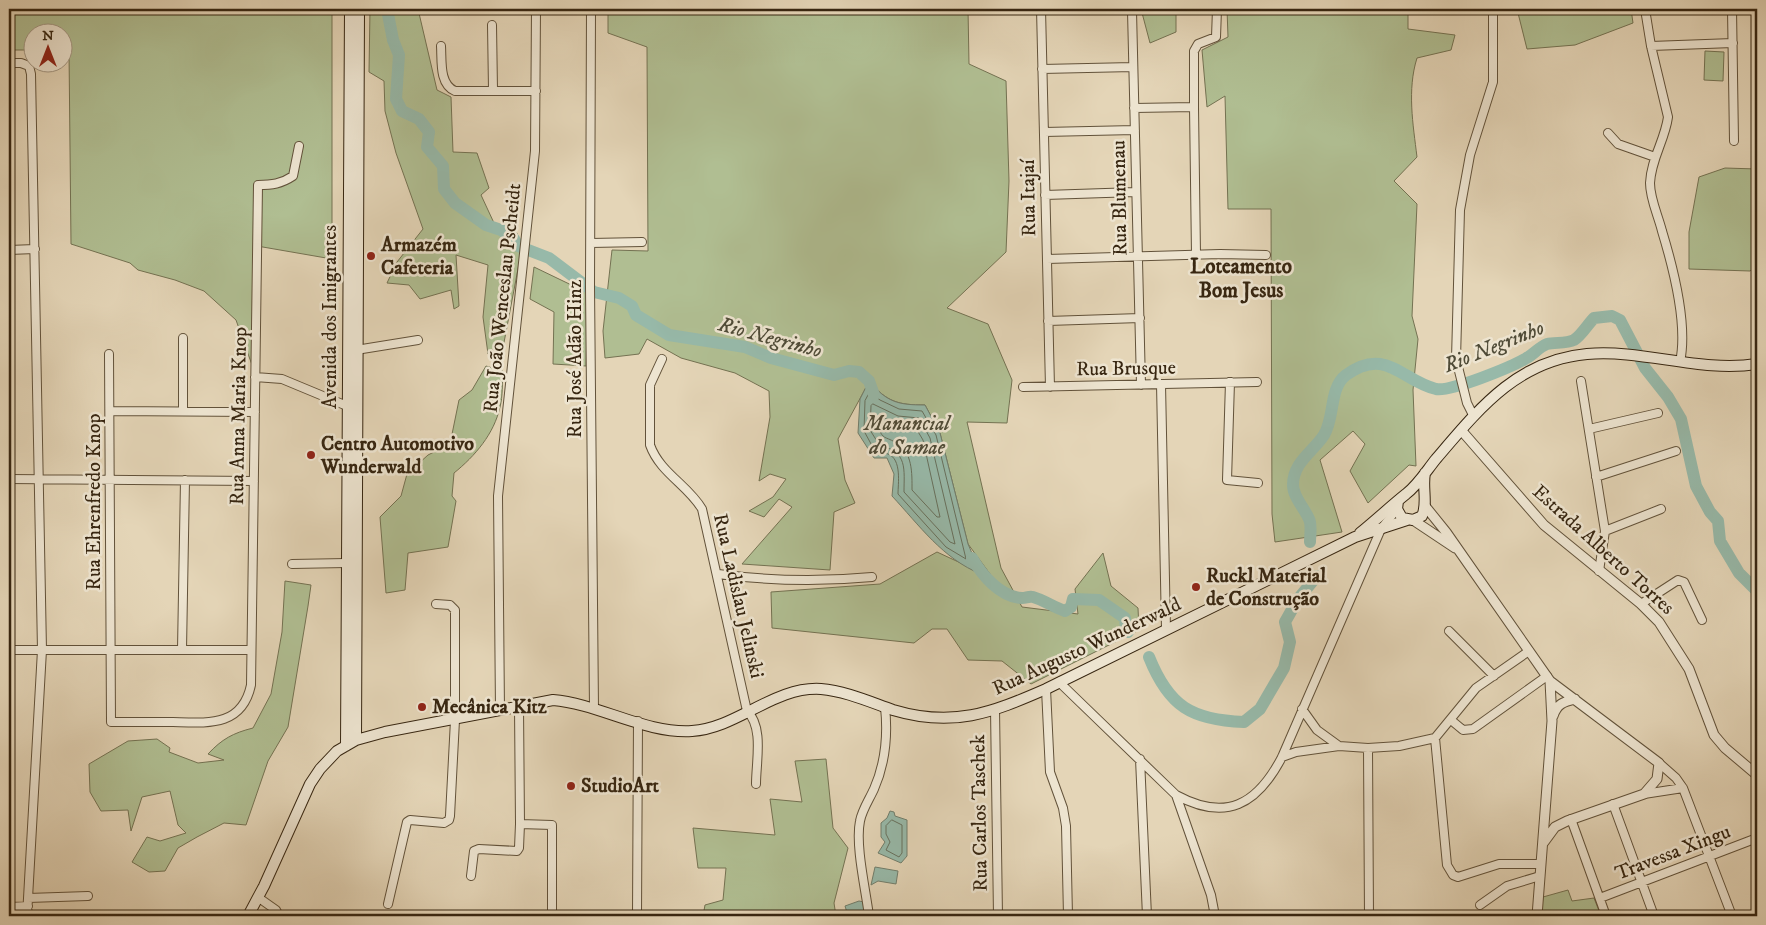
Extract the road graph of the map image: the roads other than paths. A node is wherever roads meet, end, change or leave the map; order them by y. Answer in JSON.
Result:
{"nodes":[{"id":1,"x":350,"y":9,"type":"edge"},
{"id":2,"x":359,"y":9,"type":"edge"},
{"id":3,"x":536,"y":9,"type":"edge"},
{"id":4,"x":591,"y":9,"type":"edge"},
{"id":5,"x":1041,"y":9,"type":"edge"},
{"id":6,"x":1216,"y":9,"type":"edge"},
{"id":7,"x":1493,"y":9,"type":"edge"},
{"id":8,"x":1645,"y":9,"type":"edge"},
{"id":9,"x":1732,"y":9,"type":"edge"},
{"id":10,"x":1131,"y":10,"type":"edge"},
{"id":11,"x":492,"y":25,"type":"dead end"},
{"id":12,"x":1733,"y":43,"type":"junction"},
{"id":13,"x":440,"y":46,"type":"dead end"},
{"id":14,"x":1650,"y":46,"type":"junction"},
{"id":15,"x":9,"y":63,"type":"edge"},
{"id":16,"x":1133,"y":67,"type":"junction"},
{"id":17,"x":1042,"y":70,"type":"junction"},
{"id":18,"x":353,"y":75,"type":"junction"},
{"id":19,"x":493,"y":90,"type":"junction"},
{"id":20,"x":536,"y":91,"type":"junction"},
{"id":21,"x":1194,"y":106,"type":"junction"},
{"id":22,"x":1134,"y":108,"type":"junction"},
{"id":23,"x":1135,"y":130,"type":"junction"},
{"id":24,"x":1044,"y":132,"type":"junction"},
{"id":25,"x":1608,"y":133,"type":"dead end"},
{"id":26,"x":1734,"y":141,"type":"dead end"},
{"id":27,"x":299,"y":146,"type":"dead end"},
{"id":28,"x":349,"y":156,"type":"junction"},
{"id":29,"x":1655,"y":157,"type":"junction"},
{"id":30,"x":357,"y":171,"type":"junction"},
{"id":31,"x":1136,"y":192,"type":"junction"},
{"id":32,"x":1045,"y":195,"type":"junction"},
{"id":33,"x":642,"y":242,"type":"dead end"},
{"id":34,"x":591,"y":243,"type":"junction"},
{"id":35,"x":348,"y":246,"type":"junction"},
{"id":36,"x":35,"y":249,"type":"junction"},
{"id":37,"x":9,"y":250,"type":"edge"},
{"id":38,"x":1196,"y":255,"type":"junction"},
{"id":39,"x":1266,"y":255,"type":"dead end"},
{"id":40,"x":1138,"y":256,"type":"junction"},
{"id":41,"x":356,"y":258,"type":"junction"},
{"id":42,"x":1047,"y":259,"type":"junction"},
{"id":43,"x":348,"y":297,"type":"junction"},
{"id":44,"x":356,"y":313,"type":"junction"},
{"id":45,"x":1140,"y":318,"type":"junction"},
{"id":46,"x":1048,"y":321,"type":"junction"},
{"id":47,"x":183,"y":338,"type":"dead end"},
{"id":48,"x":418,"y":340,"type":"dead end"},
{"id":49,"x":356,"y":350,"type":"junction"},
{"id":50,"x":109,"y":354,"type":"dead end"},
{"id":51,"x":662,"y":359,"type":"dead end"},
{"id":52,"x":1680,"y":362,"type":"junction"},
{"id":53,"x":1757,"y":364,"type":"edge"},
{"id":54,"x":255,"y":376,"type":"junction"},
{"id":55,"x":1580,"y":381,"type":"dead end"},
{"id":56,"x":1230,"y":382,"type":"junction"},
{"id":57,"x":1257,"y":382,"type":"dead end"},
{"id":58,"x":1161,"y":384,"type":"junction"},
{"id":59,"x":1141,"y":385,"type":"junction"},
{"id":60,"x":1050,"y":387,"type":"junction"},
{"id":61,"x":1023,"y":388,"type":"dead end"},
{"id":62,"x":347,"y":406,"type":"junction"},
{"id":63,"x":110,"y":411,"type":"junction"},
{"id":64,"x":183,"y":411,"type":"junction"},
{"id":65,"x":255,"y":412,"type":"junction"},
{"id":66,"x":1658,"y":413,"type":"dead end"},
{"id":67,"x":1473,"y":415,"type":"junction"},
{"id":68,"x":1461,"y":430,"type":"junction"},
{"id":69,"x":1589,"y":430,"type":"junction"},
{"id":70,"x":1676,"y":451,"type":"dead end"},
{"id":71,"x":1425,"y":472,"type":"junction"},
{"id":72,"x":1596,"y":477,"type":"junction"},
{"id":73,"x":39,"y":478,"type":"junction"},
{"id":74,"x":9,"y":479,"type":"edge"},
{"id":75,"x":110,"y":479,"type":"junction"},
{"id":76,"x":184,"y":480,"type":"junction"},
{"id":77,"x":254,"y":481,"type":"junction"},
{"id":78,"x":1258,"y":483,"type":"dead end"},
{"id":79,"x":1407,"y":494,"type":"junction"},
{"id":80,"x":1424,"y":504,"type":"junction"},
{"id":81,"x":1398,"y":505,"type":"junction"},
{"id":82,"x":1661,"y":509,"type":"dead end"},
{"id":83,"x":1410,"y":520,"type":"junction"},
{"id":84,"x":1381,"y":529,"type":"junction"},
{"id":85,"x":1605,"y":531,"type":"junction"},
{"id":86,"x":1356,"y":536,"type":"junction"},
{"id":87,"x":1461,"y":552,"type":"junction"},
{"id":88,"x":292,"y":564,"type":"dead end"},
{"id":89,"x":351,"y":564,"type":"junction"},
{"id":90,"x":1599,"y":571,"type":"junction"},
{"id":91,"x":718,"y":574,"type":"junction"},
{"id":92,"x":872,"y":576,"type":"dead end"},
{"id":93,"x":436,"y":604,"type":"dead end"},
{"id":94,"x":1640,"y":604,"type":"junction"},
{"id":95,"x":1702,"y":620,"type":"dead end"},
{"id":96,"x":351,"y":621,"type":"junction"},
{"id":97,"x":1166,"y":629,"type":"junction"},
{"id":98,"x":1450,"y":631,"type":"dead end"},
{"id":99,"x":9,"y":650,"type":"edge"},
{"id":100,"x":42,"y":650,"type":"junction"},
{"id":101,"x":111,"y":650,"type":"junction"},
{"id":102,"x":182,"y":650,"type":"junction"},
{"id":103,"x":251,"y":650,"type":"junction"},
{"id":104,"x":1529,"y":651,"type":"junction"},
{"id":105,"x":1494,"y":676,"type":"junction"},
{"id":106,"x":1548,"y":678,"type":"junction"},
{"id":107,"x":1059,"y":682,"type":"junction"},
{"id":108,"x":1046,"y":689,"type":"junction"},
{"id":109,"x":1575,"y":699,"type":"junction"},
{"id":110,"x":519,"y":707,"type":"junction"},
{"id":111,"x":885,"y":707,"type":"junction"},
{"id":112,"x":594,"y":708,"type":"junction"},
{"id":113,"x":995,"y":709,"type":"junction"},
{"id":114,"x":1302,"y":709,"type":"junction"},
{"id":115,"x":500,"y":710,"type":"junction"},
{"id":116,"x":238,"y":711,"type":"joint"},
{"id":117,"x":748,"y":711,"type":"junction"},
{"id":118,"x":455,"y":720,"type":"junction"},
{"id":119,"x":1450,"y":720,"type":"junction"},
{"id":120,"x":638,"y":721,"type":"junction"},
{"id":121,"x":1552,"y":721,"type":"junction"},
{"id":122,"x":1435,"y":738,"type":"junction"},
{"id":123,"x":356,"y":740,"type":"junction"},
{"id":124,"x":346,"y":746,"type":"junction"},
{"id":125,"x":1339,"y":746,"type":"junction"},
{"id":126,"x":1368,"y":748,"type":"junction"},
{"id":127,"x":1282,"y":757,"type":"junction"},
{"id":128,"x":1140,"y":759,"type":"junction"},
{"id":129,"x":1660,"y":763,"type":"junction"},
{"id":130,"x":1757,"y":775,"type":"edge"},
{"id":131,"x":756,"y":784,"type":"dead end"},
{"id":132,"x":1683,"y":788,"type":"junction"},
{"id":133,"x":1644,"y":794,"type":"junction"},
{"id":134,"x":1176,"y":795,"type":"junction"},
{"id":135,"x":1613,"y":804,"type":"junction"},
{"id":136,"x":1545,"y":807,"type":"junction"},
{"id":137,"x":1569,"y":820,"type":"junction"},
{"id":138,"x":520,"y":824,"type":"junction"},
{"id":139,"x":1757,"y":838,"type":"edge"},
{"id":140,"x":1542,"y":844,"type":"junction"},
{"id":141,"x":1709,"y":857,"type":"junction"},
{"id":142,"x":1541,"y":864,"type":"junction"},
{"id":143,"x":471,"y":876,"type":"dead end"},
{"id":144,"x":1540,"y":876,"type":"junction"},
{"id":145,"x":1642,"y":882,"type":"junction"},
{"id":146,"x":88,"y":896,"type":"dead end"},
{"id":147,"x":259,"y":898,"type":"junction"},
{"id":148,"x":1600,"y":898,"type":"junction"},
{"id":149,"x":28,"y":902,"type":"junction"},
{"id":150,"x":388,"y":904,"type":"dead end"},
{"id":151,"x":1480,"y":904,"type":"dead end"},
{"id":152,"x":9,"y":907,"type":"edge"},
{"id":153,"x":27,"y":916,"type":"edge"},
{"id":154,"x":248,"y":916,"type":"edge"},
{"id":155,"x":280,"y":916,"type":"edge"},
{"id":156,"x":552,"y":916,"type":"edge"},
{"id":157,"x":637,"y":916,"type":"edge"},
{"id":158,"x":869,"y":916,"type":"edge"},
{"id":159,"x":998,"y":916,"type":"edge"},
{"id":160,"x":1068,"y":916,"type":"edge"},
{"id":161,"x":1147,"y":916,"type":"edge"},
{"id":162,"x":1215,"y":916,"type":"edge"},
{"id":163,"x":1369,"y":916,"type":"edge"},
{"id":164,"x":1537,"y":916,"type":"edge"},
{"id":165,"x":1606,"y":916,"type":"edge"},
{"id":166,"x":1654,"y":916,"type":"edge"},
{"id":167,"x":1732,"y":916,"type":"edge"}],
"edges":[{"from":1,"to":18,"type":"main road","name":"Avenida dos Imigrantes"},
{"from":2,"to":18,"type":"main road","name":"Avenida dos Imigrantes"},
{"from":3,"to":20,"type":"street","name":"Rua João Wenceslau Pscheidt"},
{"from":4,"to":34,"type":"street","name":"Rua José Adão Hinz"},
{"from":5,"to":17,"type":"street","name":"Rua Itajaí"},
{"from":6,"to":21,"type":"street"},
{"from":7,"to":67,"type":"street"},
{"from":8,"to":14,"type":"street"},
{"from":9,"to":12,"type":"street"},
{"from":10,"to":16,"type":"street","name":"Rua Blumenau"},
{"from":11,"to":19,"type":"street"},
{"from":12,"to":14,"type":"street"},
{"from":12,"to":26,"type":"street"},
{"from":13,"to":19,"type":"street"},
{"from":14,"to":29,"type":"street"},
{"from":15,"to":36,"type":"street"},
{"from":16,"to":17,"type":"street"},
{"from":16,"to":22,"type":"street","name":"Rua Blumenau"},
{"from":17,"to":24,"type":"street","name":"Rua Itajaí"},
{"from":18,"to":28,"type":"main road","name":"Avenida dos Imigrantes"},
{"from":18,"to":30,"type":"main road","name":"Avenida dos Imigrantes"},
{"from":19,"to":20,"type":"street"},
{"from":20,"to":115,"type":"street","name":"Rua João Wenceslau Pscheidt"},
{"from":21,"to":22,"type":"street"},
{"from":21,"to":38,"type":"street"},
{"from":22,"to":23,"type":"street","name":"Rua Blumenau"},
{"from":23,"to":24,"type":"street"},
{"from":23,"to":31,"type":"street","name":"Rua Blumenau"},
{"from":24,"to":32,"type":"street","name":"Rua Itajaí"},
{"from":25,"to":29,"type":"street"},
{"from":27,"to":54,"type":"street","name":"Rua Anna Maria Knop"},
{"from":28,"to":30,"type":"main road"},
{"from":28,"to":35,"type":"main road","name":"Avenida dos Imigrantes"},
{"from":29,"to":52,"type":"street"},
{"from":30,"to":41,"type":"main road","name":"Avenida dos Imigrantes"},
{"from":31,"to":32,"type":"street"},
{"from":31,"to":40,"type":"street","name":"Rua Blumenau"},
{"from":32,"to":42,"type":"street","name":"Rua Itajaí"},
{"from":33,"to":34,"type":"street"},
{"from":34,"to":112,"type":"street","name":"Rua José Adão Hinz"},
{"from":35,"to":41,"type":"main road"},
{"from":35,"to":43,"type":"main road","name":"Avenida dos Imigrantes"},
{"from":36,"to":37,"type":"street"},
{"from":36,"to":73,"type":"street"},
{"from":38,"to":39,"type":"street"},
{"from":38,"to":40,"type":"street"},
{"from":40,"to":42,"type":"street"},
{"from":40,"to":45,"type":"street","name":"Rua Blumenau"},
{"from":41,"to":44,"type":"main road","name":"Avenida dos Imigrantes"},
{"from":42,"to":46,"type":"street","name":"Rua Itajaí"},
{"from":43,"to":44,"type":"main road"},
{"from":43,"to":62,"type":"main road","name":"Avenida dos Imigrantes"},
{"from":44,"to":49,"type":"main road","name":"Avenida dos Imigrantes"},
{"from":45,"to":46,"type":"street"},
{"from":45,"to":59,"type":"street","name":"Rua Blumenau"},
{"from":46,"to":60,"type":"street","name":"Rua Itajaí"},
{"from":47,"to":64,"type":"street"},
{"from":48,"to":49,"type":"street"},
{"from":49,"to":89,"type":"main road","name":"Avenida dos Imigrantes"},
{"from":50,"to":63,"type":"street","name":"Rua Ehrenfredo Knop"},
{"from":51,"to":91,"type":"street","name":"Rua Ladislau Jelinski"},
{"from":52,"to":53,"type":"main road","name":"Rua Augusto Wunderwald"},
{"from":52,"to":67,"type":"main road","name":"Rua Augusto Wunderwald"},
{"from":54,"to":62,"type":"street"},
{"from":54,"to":65,"type":"street","name":"Rua Anna Maria Knop"},
{"from":55,"to":69,"type":"street"},
{"from":56,"to":57,"type":"street","name":"Rua Brusque"},
{"from":56,"to":58,"type":"street","name":"Rua Brusque"},
{"from":56,"to":78,"type":"street"},
{"from":58,"to":59,"type":"street","name":"Rua Brusque"},
{"from":58,"to":97,"type":"street"},
{"from":59,"to":60,"type":"street","name":"Rua Brusque"},
{"from":60,"to":61,"type":"street","name":"Rua Brusque"},
{"from":62,"to":89,"type":"main road","name":"Avenida dos Imigrantes"},
{"from":63,"to":64,"type":"street"},
{"from":63,"to":75,"type":"street","name":"Rua Ehrenfredo Knop"},
{"from":64,"to":65,"type":"street"},
{"from":65,"to":77,"type":"street","name":"Rua Anna Maria Knop"},
{"from":66,"to":69,"type":"street"},
{"from":67,"to":68,"type":"main road","name":"Rua Augusto Wunderwald"},
{"from":68,"to":71,"type":"main road","name":"Rua Augusto Wunderwald"},
{"from":68,"to":90,"type":"street","name":"Estrada Alberto Torres"},
{"from":69,"to":72,"type":"street"},
{"from":70,"to":72,"type":"street"},
{"from":71,"to":79,"type":"main road","name":"Rua Augusto Wunderwald"},
{"from":71,"to":80,"type":"main road"},
{"from":72,"to":85,"type":"street"},
{"from":73,"to":74,"type":"street"},
{"from":73,"to":75,"type":"street"},
{"from":73,"to":100,"type":"street"},
{"from":75,"to":76,"type":"street"},
{"from":75,"to":101,"type":"street","name":"Rua Ehrenfredo Knop"},
{"from":76,"to":77,"type":"street"},
{"from":76,"to":102,"type":"street"},
{"from":77,"to":103,"type":"street","name":"Rua Anna Maria Knop"},
{"from":79,"to":80,"type":"main road"},
{"from":79,"to":81,"type":"main road","name":"Rua Augusto Wunderwald"},
{"from":80,"to":83,"type":"main road"},
{"from":80,"to":87,"type":"street"},
{"from":81,"to":83,"type":"main road"},
{"from":81,"to":84,"type":"street"},
{"from":81,"to":86,"type":"main road","name":"Rua Augusto Wunderwald"},
{"from":82,"to":85,"type":"street"},
{"from":83,"to":84,"type":"main road","name":"Rua Augusto Wunderwald"},
{"from":83,"to":87,"type":"street"},
{"from":84,"to":86,"type":"main road","name":"Rua Augusto Wunderwald"},
{"from":84,"to":114,"type":"street"},
{"from":85,"to":90,"type":"street"},
{"from":86,"to":97,"type":"main road","name":"Rua Augusto Wunderwald"},
{"from":87,"to":104,"type":"street"},
{"from":88,"to":89,"type":"street"},
{"from":89,"to":96,"type":"main road","name":"Avenida dos Imigrantes"},
{"from":90,"to":94,"type":"street","name":"Estrada Alberto Torres"},
{"from":91,"to":92,"type":"street"},
{"from":91,"to":117,"type":"street","name":"Rua Ladislau Jelinski"},
{"from":93,"to":118,"type":"street"},
{"from":94,"to":95,"type":"street"},
{"from":94,"to":130,"type":"street","name":"Estrada Alberto Torres"},
{"from":96,"to":123,"type":"main road","name":"Avenida dos Imigrantes"},
{"from":96,"to":124,"type":"main road","name":"Avenida dos Imigrantes"},
{"from":97,"to":107,"type":"main road","name":"Rua Augusto Wunderwald"},
{"from":98,"to":105,"type":"street"},
{"from":99,"to":100,"type":"street"},
{"from":100,"to":101,"type":"street"},
{"from":100,"to":149,"type":"street"},
{"from":101,"to":102,"type":"street"},
{"from":101,"to":116,"type":"street","name":"Rua Ehrenfredo Knop"},
{"from":102,"to":103,"type":"street"},
{"from":103,"to":116,"type":"street","name":"Rua Anna Maria Knop"},
{"from":104,"to":105,"type":"street"},
{"from":104,"to":106,"type":"street"},
{"from":105,"to":119,"type":"street"},
{"from":106,"to":109,"type":"street"},
{"from":106,"to":119,"type":"street"},
{"from":106,"to":121,"type":"street"},
{"from":107,"to":108,"type":"main road","name":"Rua Augusto Wunderwald"},
{"from":107,"to":128,"type":"street"},
{"from":108,"to":113,"type":"main road","name":"Rua Augusto Wunderwald"},
{"from":108,"to":160,"type":"street"},
{"from":109,"to":121,"type":"street"},
{"from":109,"to":129,"type":"street"},
{"from":110,"to":112,"type":"main road","name":"Rua Augusto Wunderwald"},
{"from":110,"to":115,"type":"main road","name":"Rua Augusto Wunderwald"},
{"from":110,"to":138,"type":"street"},
{"from":111,"to":113,"type":"main road","name":"Rua Augusto Wunderwald"},
{"from":111,"to":117,"type":"main road","name":"Rua Augusto Wunderwald"},
{"from":111,"to":158,"type":"street"},
{"from":112,"to":120,"type":"main road","name":"Rua Augusto Wunderwald"},
{"from":113,"to":159,"type":"street","name":"Rua Carlos Taschek"},
{"from":114,"to":125,"type":"street"},
{"from":114,"to":127,"type":"street"},
{"from":115,"to":118,"type":"main road","name":"Rua Augusto Wunderwald"},
{"from":117,"to":120,"type":"main road","name":"Rua Augusto Wunderwald"},
{"from":117,"to":131,"type":"street","name":"Rua Ladislau Jelinski"},
{"from":118,"to":123,"type":"main road","name":"Rua Augusto Wunderwald"},
{"from":118,"to":150,"type":"street"},
{"from":119,"to":122,"type":"street"},
{"from":120,"to":157,"type":"street"},
{"from":121,"to":136,"type":"street"},
{"from":122,"to":126,"type":"street"},
{"from":122,"to":142,"type":"street"},
{"from":123,"to":124,"type":"main road","name":"Rua Augusto Wunderwald"},
{"from":124,"to":147,"type":"main road","name":"Rua Augusto Wunderwald"},
{"from":125,"to":126,"type":"street"},
{"from":125,"to":127,"type":"street"},
{"from":126,"to":163,"type":"street"},
{"from":127,"to":134,"type":"street"},
{"from":128,"to":134,"type":"street"},
{"from":128,"to":161,"type":"street"},
{"from":129,"to":132,"type":"street"},
{"from":129,"to":133,"type":"street"},
{"from":132,"to":133,"type":"street"},
{"from":132,"to":141,"type":"street"},
{"from":133,"to":135,"type":"street"},
{"from":134,"to":162,"type":"street"},
{"from":135,"to":137,"type":"street"},
{"from":135,"to":145,"type":"street"},
{"from":136,"to":137,"type":"street"},
{"from":136,"to":140,"type":"street"},
{"from":137,"to":140,"type":"street"},
{"from":137,"to":148,"type":"street"},
{"from":138,"to":143,"type":"street"},
{"from":138,"to":156,"type":"street"},
{"from":139,"to":141,"type":"street","name":"Travessa Xingu"},
{"from":140,"to":142,"type":"street"},
{"from":141,"to":145,"type":"street","name":"Travessa Xingu"},
{"from":141,"to":167,"type":"street"},
{"from":142,"to":144,"type":"street"},
{"from":144,"to":151,"type":"street"},
{"from":144,"to":164,"type":"street"},
{"from":145,"to":148,"type":"street","name":"Travessa Xingu"},
{"from":145,"to":166,"type":"street"},
{"from":146,"to":149,"type":"street"},
{"from":147,"to":154,"type":"main road","name":"Rua Augusto Wunderwald"},
{"from":147,"to":155,"type":"street"},
{"from":148,"to":165,"type":"street"},
{"from":149,"to":152,"type":"street"},
{"from":149,"to":153,"type":"street"}]}
